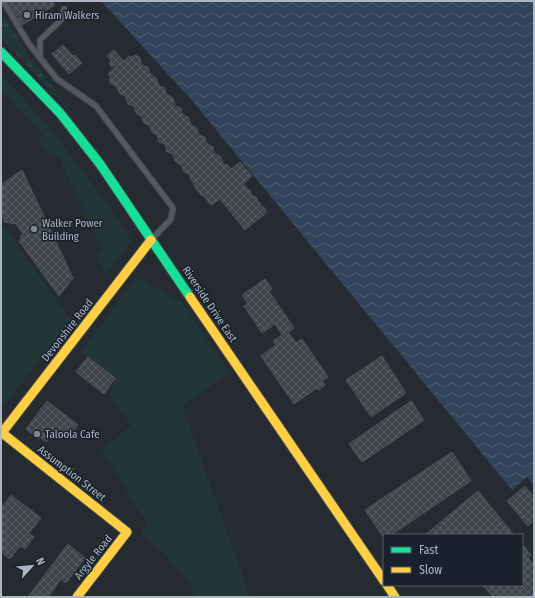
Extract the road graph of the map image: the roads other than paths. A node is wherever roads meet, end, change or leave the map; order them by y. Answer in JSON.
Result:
{"nodes":[{"id":1,"x":3,"y":1,"type":"edge"},
{"id":2,"x":64,"y":9,"type":"dead end"},
{"id":3,"x":1,"y":52,"type":"edge"},
{"id":4,"x":40,"y":58,"type":"junction"},
{"id":5,"x":151,"y":240,"type":"junction"},
{"id":6,"x":1,"y":433,"type":"edge"},
{"id":7,"x":127,"y":532,"type":"joint"},
{"id":8,"x":383,"y":580,"type":"edge"},
{"id":9,"x":388,"y":586,"type":"edge"},
{"id":10,"x":77,"y":597,"type":"edge"},
{"id":11,"x":395,"y":597,"type":"edge"}],
"edges":[{"from":1,"to":4,"type":"lane"},
{"from":2,"to":4,"type":"lane"},
{"from":3,"to":5,"type":"main road","name":"Riverside Drive East"},
{"from":4,"to":5,"type":"lane"},
{"from":5,"to":6,"type":"main road","name":"Devonshire Road"},
{"from":5,"to":8,"type":"main road","name":"Riverside Drive East"},
{"from":6,"to":7,"type":"main road","name":"Assumption Street"},
{"from":7,"to":10,"type":"main road","name":"Argyle Road"},
{"from":9,"to":11,"type":"main road"}]}
